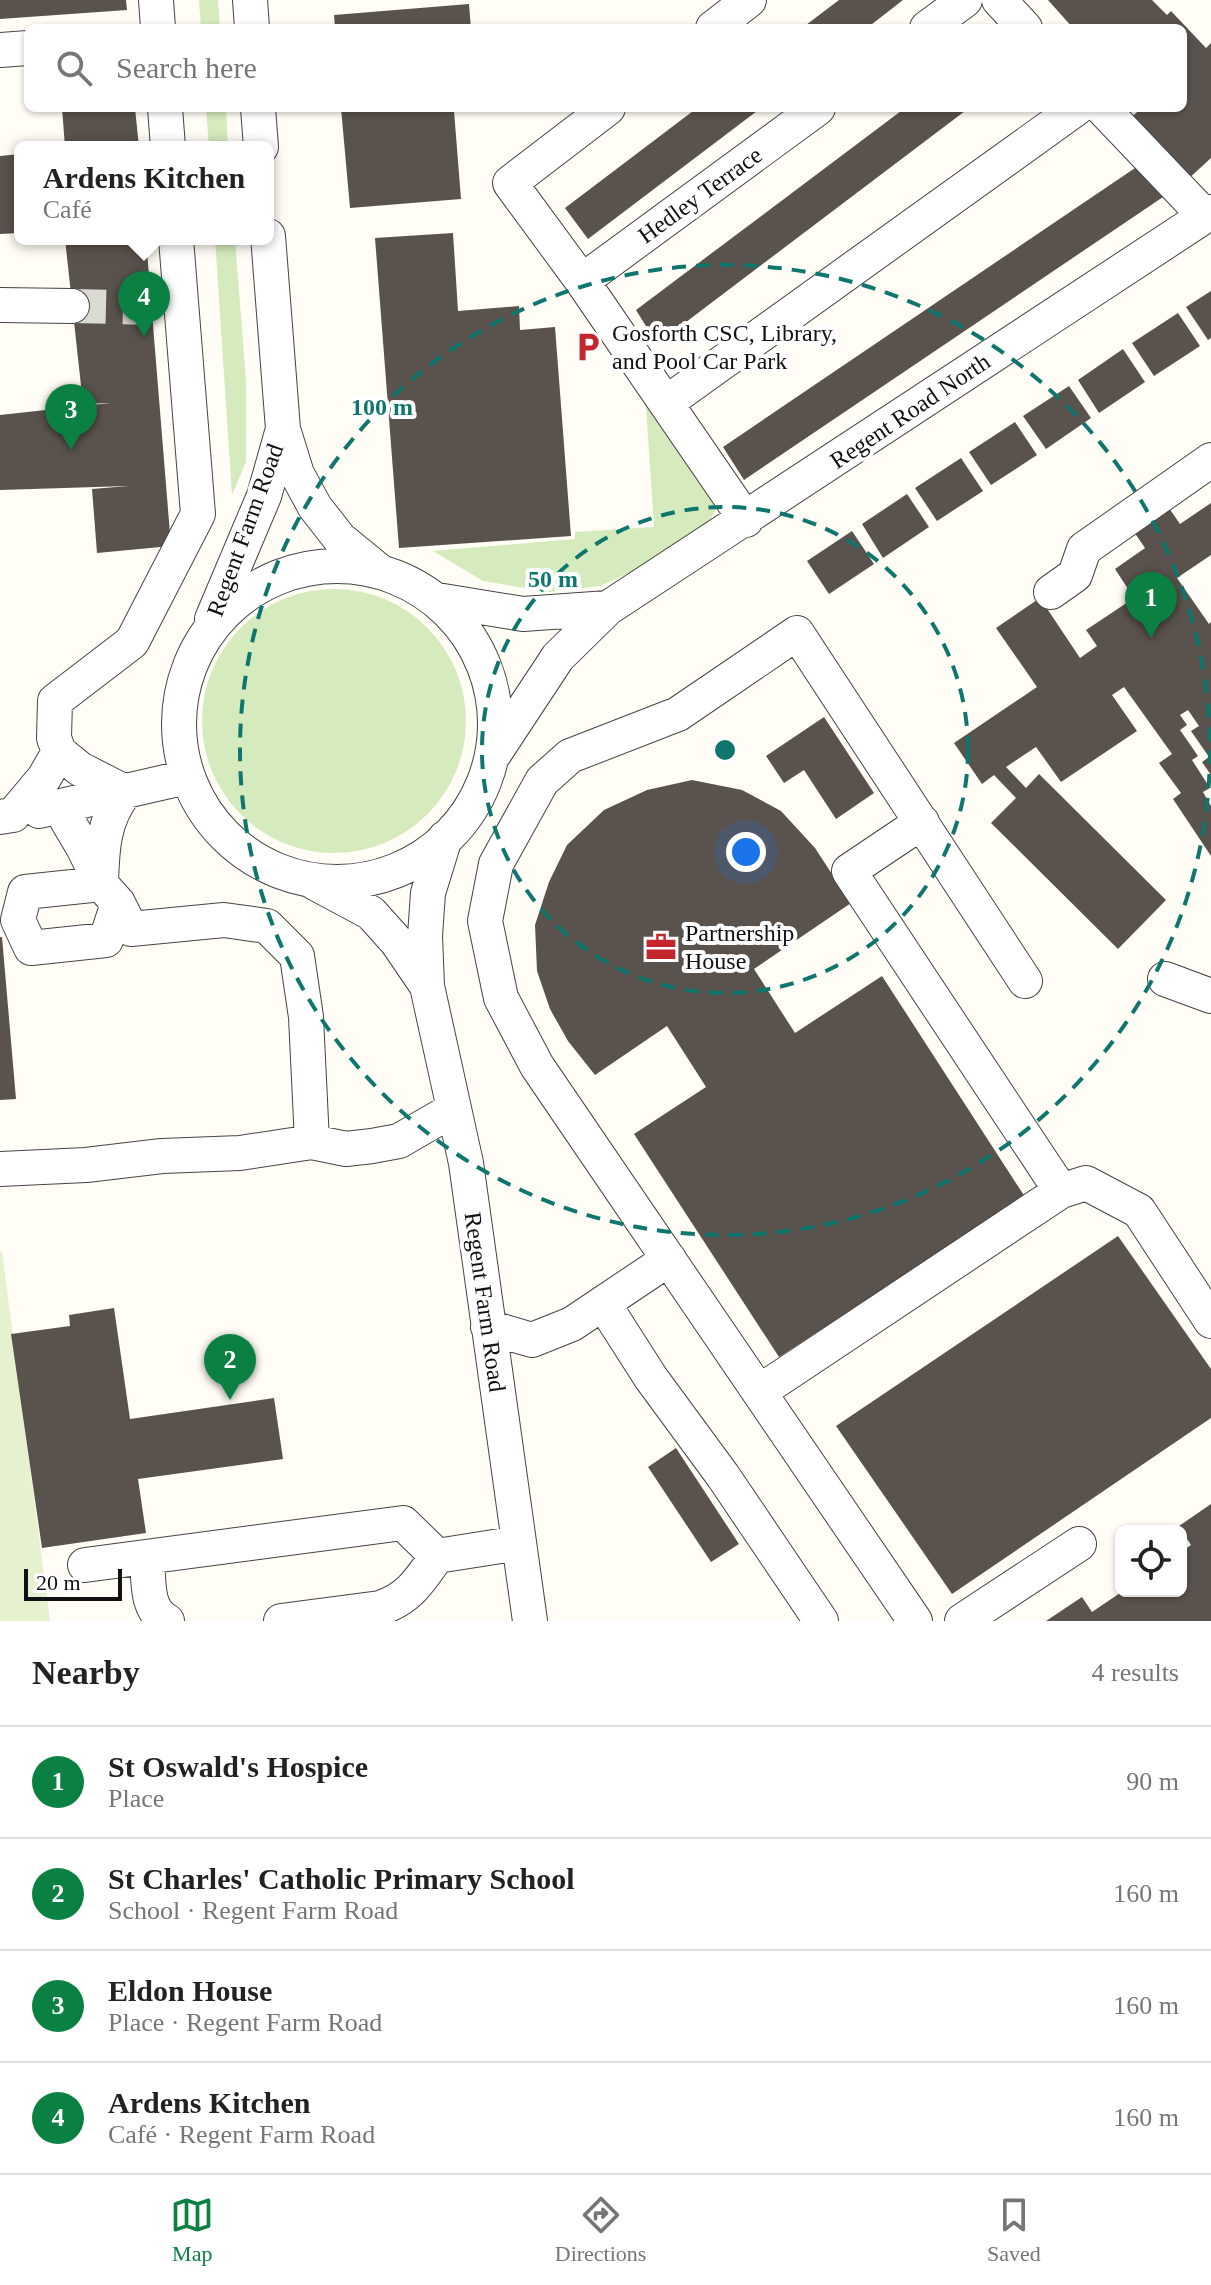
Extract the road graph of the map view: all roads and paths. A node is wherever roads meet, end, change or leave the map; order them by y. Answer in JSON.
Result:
{"nodes":[{"id":1,"x":156,"y":0,"type":"edge"},
{"id":2,"x":250,"y":0,"type":"edge"},
{"id":3,"x":749,"y":0,"type":"edge"},
{"id":4,"x":965,"y":0,"type":"edge"},
{"id":5,"x":999,"y":0,"type":"edge"},
{"id":6,"x":158,"y":24,"type":"edge"},
{"id":7,"x":252,"y":24,"type":"edge"},
{"id":8,"x":718,"y":24,"type":"edge"},
{"id":9,"x":932,"y":24,"type":"edge"},
{"id":10,"x":1021,"y":24,"type":"edge"},
{"id":11,"x":24,"y":48,"type":"edge"},
{"id":12,"x":0,"y":50,"type":"edge"},
{"id":13,"x":165,"y":112,"type":"edge"},
{"id":14,"x":258,"y":112,"type":"edge"},
{"id":15,"x":603,"y":112,"type":"edge"},
{"id":16,"x":813,"y":112,"type":"edge"},
{"id":17,"x":1071,"y":112,"type":"edge"},
{"id":18,"x":1106,"y":112,"type":"edge"},
{"id":19,"x":168,"y":141,"type":"edge"},
{"id":20,"x":261,"y":141,"type":"edge"},
{"id":21,"x":1208,"y":214,"type":"edge"},
{"id":22,"x":175,"y":245,"type":"edge"},
{"id":23,"x":269,"y":245,"type":"edge"},
{"id":24,"x":582,"y":281,"type":"junction"},
{"id":25,"x":0,"y":305,"type":"edge"},
{"id":26,"x":72,"y":306,"type":"tunnel mouth"},
{"id":27,"x":666,"y":403,"type":"junction"},
{"id":28,"x":283,"y":429,"type":"junction"},
{"id":29,"x":1211,"y":460,"type":"edge"},
{"id":30,"x":746,"y":520,"type":"junction"},
{"id":31,"x":381,"y":572,"type":"junction"},
{"id":32,"x":1051,"y":592,"type":"dead end"},
{"id":33,"x":437,"y":600,"type":"junction"},
{"id":34,"x":608,"y":608,"type":"junction"},
{"id":35,"x":207,"y":631,"type":"junction"},
{"id":36,"x":59,"y":752,"type":"junction"},
{"id":37,"x":489,"y":761,"type":"junction"},
{"id":38,"x":187,"y":777,"type":"junction"},
{"id":39,"x":125,"y":792,"type":"junction"},
{"id":40,"x":60,"y":808,"type":"junction"},
{"id":41,"x":6,"y":816,"type":"edge"},
{"id":42,"x":922,"y":822,"type":"junction"},
{"id":43,"x":445,"y":838,"type":"junction"},
{"id":44,"x":307,"y":879,"type":"junction"},
{"id":45,"x":109,"y":893,"type":"junction"},
{"id":46,"x":1165,"y":979,"type":"dead end"},
{"id":47,"x":1025,"y":981,"type":"dead end"},
{"id":48,"x":427,"y":986,"type":"junction"},
{"id":49,"x":1211,"y":996,"type":"edge"},
{"id":50,"x":454,"y":1109,"type":"junction"},
{"id":51,"x":312,"y":1142,"type":"junction"},
{"id":52,"x":0,"y":1169,"type":"edge"},
{"id":53,"x":1061,"y":1191,"type":"junction"},
{"id":54,"x":669,"y":1259,"type":"junction"},
{"id":55,"x":603,"y":1303,"type":"junction"},
{"id":56,"x":1211,"y":1321,"type":"edge"},
{"id":57,"x":488,"y":1327,"type":"junction"},
{"id":58,"x":759,"y":1392,"type":"junction"},
{"id":59,"x":519,"y":1543,"type":"junction"},
{"id":60,"x":1079,"y":1544,"type":"dead end"},
{"id":61,"x":437,"y":1556,"type":"junction"},
{"id":62,"x":147,"y":1557,"type":"junction"},
{"id":63,"x":85,"y":1565,"type":"dead end"},
{"id":64,"x":167,"y":1621,"type":"edge"},
{"id":65,"x":281,"y":1621,"type":"edge"},
{"id":66,"x":530,"y":1621,"type":"edge"},
{"id":67,"x":821,"y":1621,"type":"edge"},
{"id":68,"x":915,"y":1621,"type":"edge"},
{"id":69,"x":962,"y":1621,"type":"edge"}],
"edges":[{"from":1,"to":6,"type":"street"},
{"from":2,"to":7,"type":"street"},
{"from":3,"to":8,"type":"street"},
{"from":4,"to":9,"type":"street"},
{"from":5,"to":10,"type":"street"},
{"from":11,"to":12,"type":"street"},
{"from":13,"to":19,"type":"street"},
{"from":14,"to":20,"type":"street"},
{"from":15,"to":24,"type":"street"},
{"from":16,"to":24,"type":"street","name":"Hedley Terrace"},
{"from":17,"to":27,"type":"street"},
{"from":18,"to":21,"type":"street"},
{"from":21,"to":30,"type":"street","name":"Regent Road North"},
{"from":22,"to":36,"type":"street"},
{"from":23,"to":28,"type":"street","name":"Regent Farm Road"},
{"from":24,"to":27,"type":"street"},
{"from":25,"to":26,"type":"street"},
{"from":27,"to":30,"type":"street"},
{"from":28,"to":31,"type":"street","name":"Regent Farm Road"},
{"from":28,"to":35,"type":"street","name":"Regent Farm Road"},
{"from":29,"to":32,"type":"street"},
{"from":30,"to":34,"type":"street","name":"Regent Road North"},
{"from":31,"to":33,"type":"street","name":"Regent Farm Road"},
{"from":31,"to":35,"type":"street","name":"Regent Farm Road"},
{"from":33,"to":34,"type":"street","name":"Regent Road North"},
{"from":33,"to":37,"type":"street","name":"Regent Farm Road"},
{"from":34,"to":37,"type":"street","name":"Regent Road North"},
{"from":35,"to":38,"type":"street","name":"Regent Farm Road"},
{"from":36,"to":39,"type":"street"},
{"from":36,"to":41,"type":"street"},
{"from":37,"to":43,"type":"street","name":"Regent Farm Road"},
{"from":38,"to":39,"type":"street"},
{"from":38,"to":44,"type":"street","name":"Regent Farm Road"},
{"from":39,"to":40,"type":"street"},
{"from":39,"to":45,"type":"street"},
{"from":40,"to":41,"type":"street"},
{"from":40,"to":45,"type":"street"},
{"from":42,"to":47,"type":"street"},
{"from":42,"to":53,"type":"street"},
{"from":42,"to":54,"type":"street"},
{"from":43,"to":44,"type":"street","name":"Regent Farm Road"},
{"from":43,"to":48,"type":"street","name":"Regent Farm Road"},
{"from":44,"to":48,"type":"street","name":"Regent Farm Road"},
{"from":45,"to":51,"type":"street"},
{"from":46,"to":49,"type":"street"},
{"from":48,"to":50,"type":"street","name":"Regent Farm Road"},
{"from":50,"to":51,"type":"street"},
{"from":50,"to":57,"type":"street","name":"Regent Farm Road"},
{"from":51,"to":52,"type":"street"},
{"from":53,"to":56,"type":"street"},
{"from":53,"to":58,"type":"street"},
{"from":54,"to":55,"type":"street"},
{"from":54,"to":58,"type":"street"},
{"from":55,"to":57,"type":"street"},
{"from":55,"to":67,"type":"street"},
{"from":57,"to":59,"type":"street","name":"Regent Farm Road"},
{"from":58,"to":68,"type":"street"},
{"from":59,"to":61,"type":"street"},
{"from":59,"to":66,"type":"street","name":"Regent Farm Road"},
{"from":60,"to":69,"type":"street"},
{"from":61,"to":62,"type":"street"},
{"from":61,"to":65,"type":"street"},
{"from":62,"to":63,"type":"street"},
{"from":62,"to":64,"type":"street"}]}
